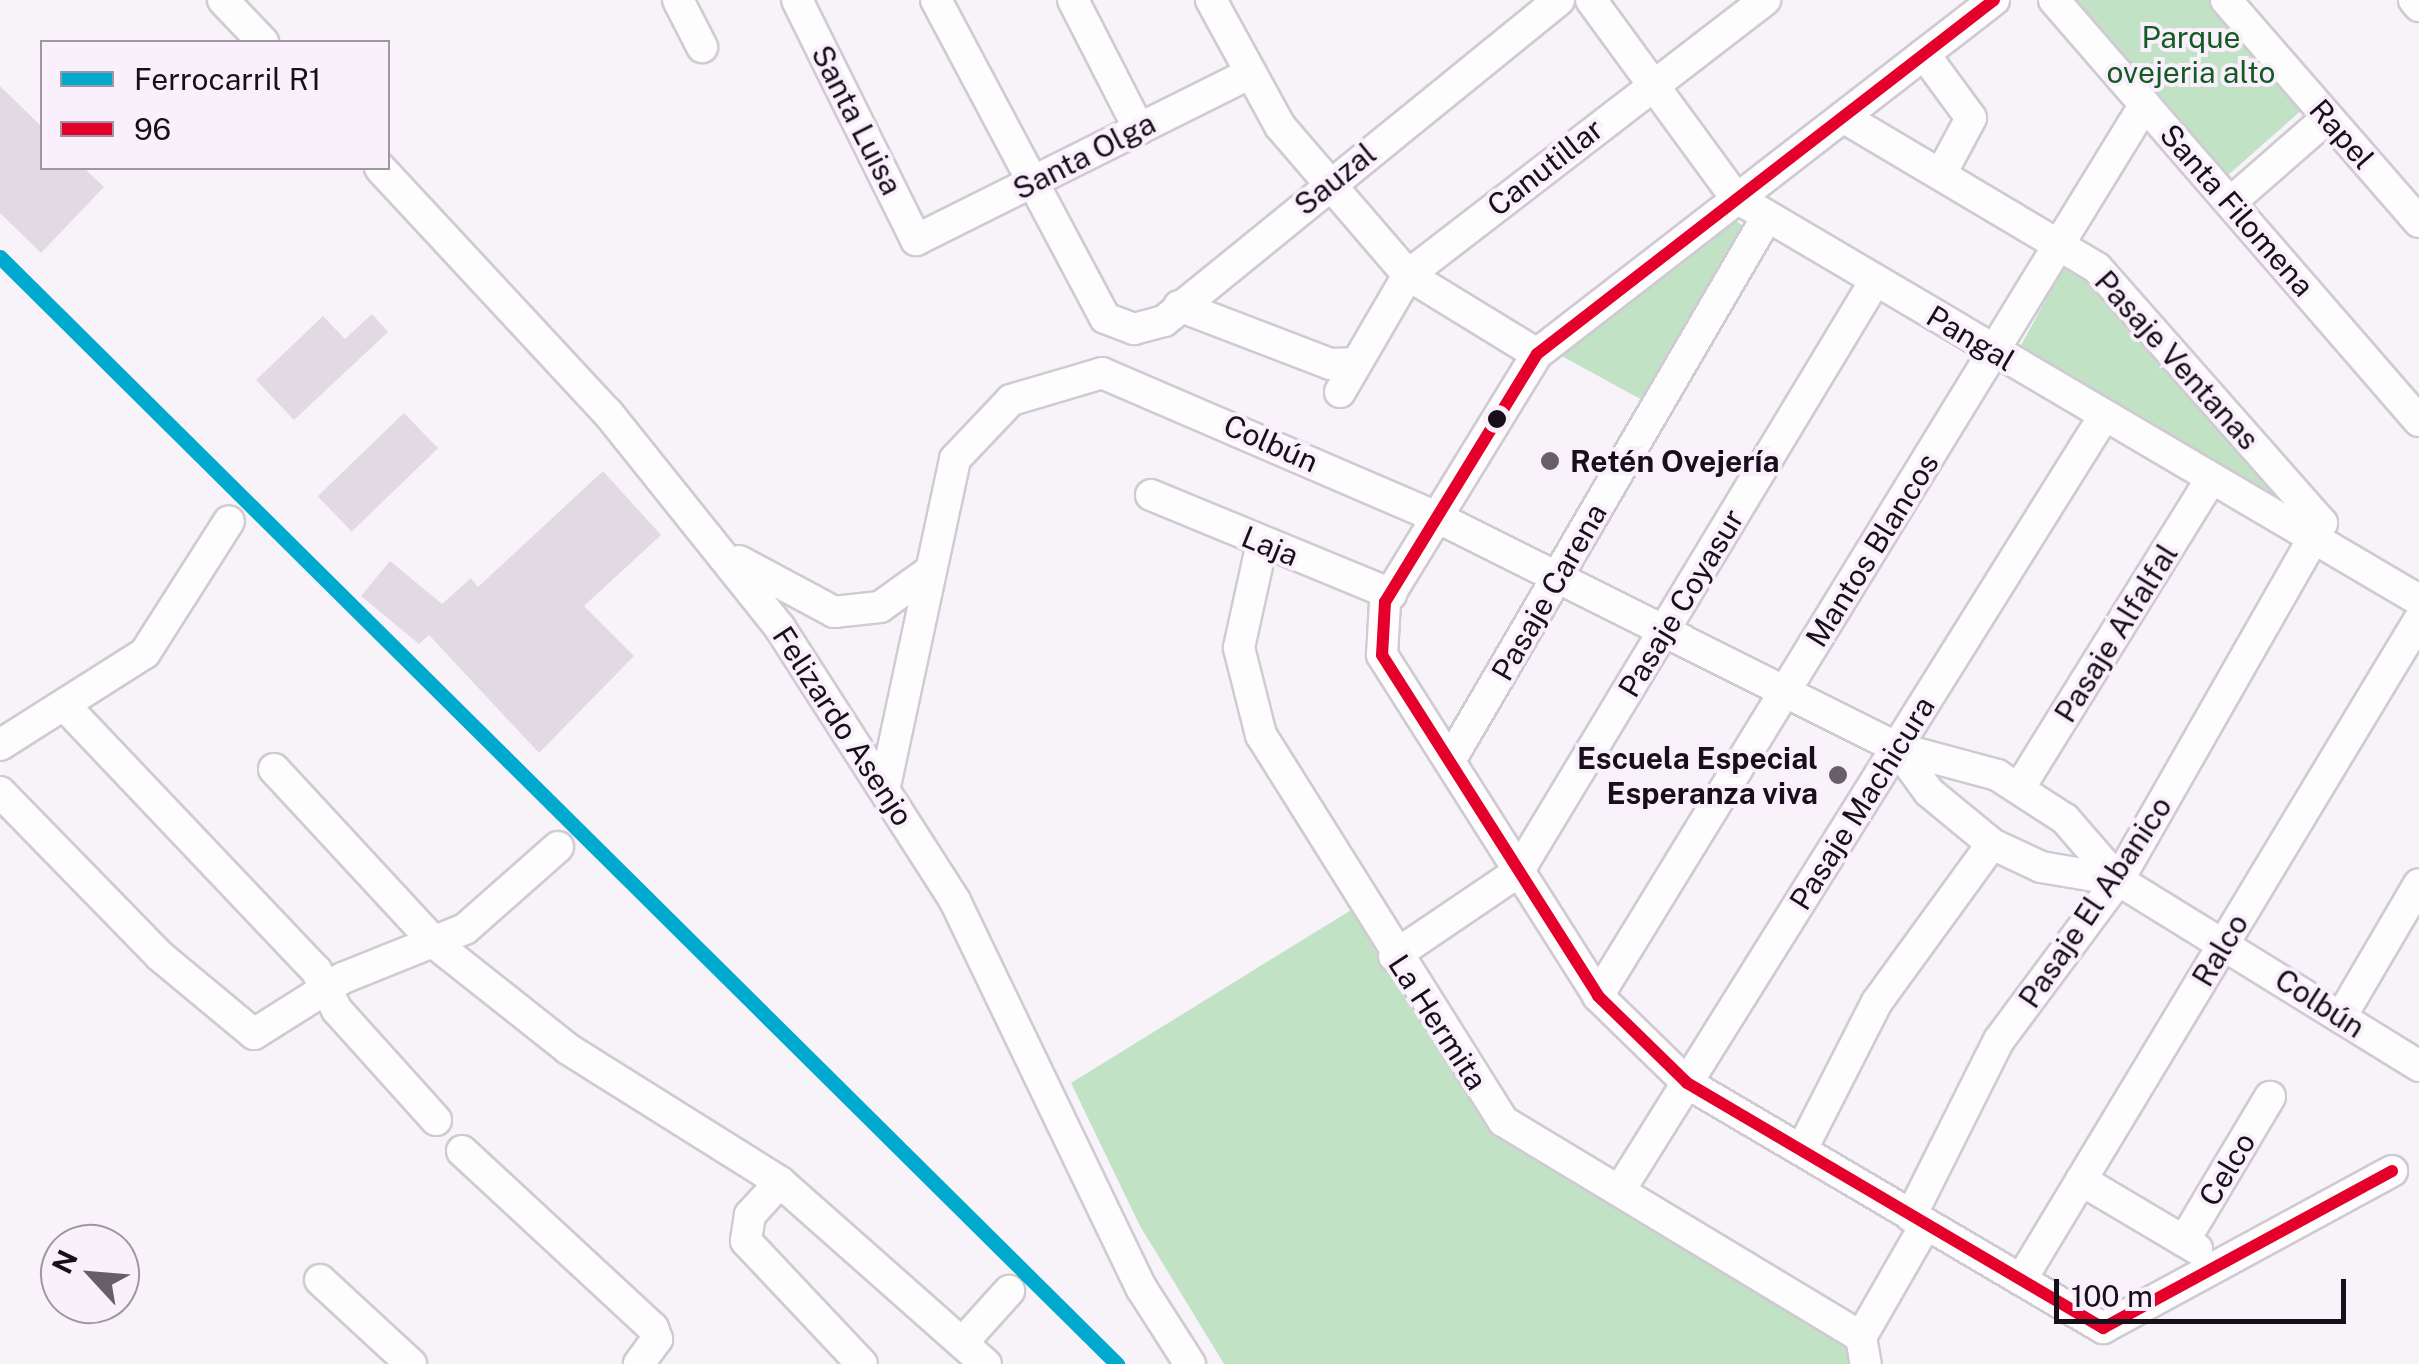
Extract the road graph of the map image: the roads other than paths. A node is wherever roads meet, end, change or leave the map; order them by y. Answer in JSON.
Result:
{"nodes":[{"id":1,"x":223,"y":0,"type":"edge"},
{"id":2,"x":678,"y":0,"type":"edge"},
{"id":3,"x":797,"y":0,"type":"edge"},
{"id":4,"x":936,"y":0,"type":"edge"},
{"id":5,"x":1073,"y":0,"type":"edge"},
{"id":6,"x":1211,"y":0,"type":"edge"},
{"id":7,"x":1560,"y":0,"type":"edge"},
{"id":8,"x":1591,"y":0,"type":"edge"},
{"id":9,"x":1766,"y":0,"type":"edge"},
{"id":10,"x":1994,"y":0,"type":"edge"},
{"id":11,"x":2054,"y":0,"type":"edge"},
{"id":12,"x":2226,"y":0,"type":"edge"},
{"id":13,"x":2414,"y":0,"type":"edge"},
{"id":14,"x":2419,"y":6,"type":"edge"},
{"id":15,"x":261,"y":40,"type":"edge"},
{"id":16,"x":702,"y":47,"type":"dead end"},
{"id":17,"x":1924,"y":54,"type":"junction"},
{"id":18,"x":1250,"y":73,"type":"junction"},
{"id":19,"x":1651,"y":84,"type":"junction"},
{"id":20,"x":2145,"y":104,"type":"junction"},
{"id":21,"x":1843,"y":116,"type":"junction"},
{"id":22,"x":2328,"y":118,"type":"junction"},
{"id":23,"x":1139,"y":128,"type":"junction"},
{"id":24,"x":382,"y":170,"type":"edge"},
{"id":25,"x":1941,"y":174,"type":"junction"},
{"id":26,"x":1031,"y":182,"type":"junction"},
{"id":27,"x":1330,"y":182,"type":"junction"},
{"id":28,"x":1736,"y":198,"type":"junction"},
{"id":29,"x":2231,"y":202,"type":"junction"},
{"id":30,"x":1767,"y":218,"type":"junction"},
{"id":31,"x":2419,"y":222,"type":"edge"},
{"id":32,"x":916,"y":240,"type":"joint"},
{"id":33,"x":2059,"y":245,"type":"junction"},
{"id":34,"x":1408,"y":275,"type":"junction"},
{"id":35,"x":1875,"y":281,"type":"junction"},
{"id":36,"x":1179,"y":306,"type":"junction"},
{"id":37,"x":1994,"y":351,"type":"junction"},
{"id":38,"x":1537,"y":354,"type":"junction"},
{"id":39,"x":1354,"y":362,"type":"junction"},
{"id":40,"x":1340,"y":392,"type":"dead end"},
{"id":41,"x":2104,"y":416,"type":"junction"},
{"id":42,"x":2419,"y":421,"type":"edge"},
{"id":43,"x":2212,"y":479,"type":"junction"},
{"id":44,"x":1151,"y":495,"type":"dead end"},
{"id":45,"x":1437,"y":516,"type":"junction"},
{"id":46,"x":229,"y":521,"type":"dead end"},
{"id":47,"x":2318,"y":542,"type":"junction"},
{"id":48,"x":1262,"y":543,"type":"junction"},
{"id":49,"x":719,"y":548,"type":"junction"},
{"id":50,"x":926,"y":574,"type":"junction"},
{"id":51,"x":1559,"y":577,"type":"junction"},
{"id":52,"x":1391,"y":594,"type":"junction"},
{"id":53,"x":2419,"y":600,"type":"edge"},
{"id":54,"x":2419,"y":620,"type":"edge"},
{"id":55,"x":1666,"y":629,"type":"junction"},
{"id":56,"x":1788,"y":686,"type":"junction"},
{"id":57,"x":66,"y":707,"type":"junction"},
{"id":58,"x":0,"y":745,"type":"edge"},
{"id":59,"x":1897,"y":748,"type":"junction"},
{"id":60,"x":1452,"y":759,"type":"junction"},
{"id":61,"x":274,"y":769,"type":"dead end"},
{"id":62,"x":885,"y":786,"type":"junction"},
{"id":63,"x":2020,"y":787,"type":"junction"},
{"id":64,"x":0,"y":792,"type":"edge"},
{"id":65,"x":1992,"y":844,"type":"junction"},
{"id":66,"x":558,"y":847,"type":"dead end"},
{"id":67,"x":1518,"y":872,"type":"junction"},
{"id":68,"x":2118,"y":880,"type":"junction"},
{"id":69,"x":2414,"y":903,"type":"edge"},
{"id":70,"x":2225,"y":942,"type":"junction"},
{"id":71,"x":437,"y":945,"type":"junction"},
{"id":72,"x":1394,"y":956,"type":"junction"},
{"id":73,"x":324,"y":988,"type":"junction"},
{"id":74,"x":1598,"y":996,"type":"junction"},
{"id":75,"x":2341,"y":1017,"type":"junction"},
{"id":76,"x":2419,"y":1066,"type":"edge"},
{"id":77,"x":1688,"y":1083,"type":"junction"},
{"id":78,"x":2270,"y":1097,"type":"dead end"},
{"id":79,"x":436,"y":1120,"type":"dead end"},
{"id":80,"x":1802,"y":1149,"type":"junction"},
{"id":81,"x":462,"y":1150,"type":"dead end"},
{"id":82,"x":2392,"y":1171,"type":"dead end"},
{"id":83,"x":2080,"y":1180,"type":"junction"},
{"id":84,"x":780,"y":1182,"type":"junction"},
{"id":85,"x":1620,"y":1190,"type":"junction"},
{"id":86,"x":1918,"y":1220,"type":"junction"},
{"id":87,"x":2184,"y":1241,"type":"junction"},
{"id":88,"x":2222,"y":1263,"type":"junction"},
{"id":89,"x":320,"y":1280,"type":"dead end"},
{"id":90,"x":2021,"y":1280,"type":"junction"},
{"id":91,"x":1009,"y":1291,"type":"dead end"},
{"id":92,"x":963,"y":1342,"type":"junction"},
{"id":93,"x":1864,"y":1350,"type":"edge"},
{"id":94,"x":654,"y":1359,"type":"edge"},
{"id":95,"x":410,"y":1364,"type":"edge"},
{"id":96,"x":862,"y":1364,"type":"edge"},
{"id":97,"x":986,"y":1364,"type":"edge"},
{"id":98,"x":1190,"y":1364,"type":"edge"}],
"edges":[{"from":1,"to":15,"type":"street"},
{"from":2,"to":16,"type":"street"},
{"from":3,"to":32,"type":"street","name":"Santa Luisa"},
{"from":4,"to":26,"type":"street"},
{"from":5,"to":23,"type":"street"},
{"from":6,"to":18,"type":"street"},
{"from":7,"to":27,"type":"street","name":"Sauzal"},
{"from":8,"to":19,"type":"street","name":"Pangal"},
{"from":9,"to":19,"type":"street","name":"Canutillar"},
{"from":10,"to":17,"type":"street"},
{"from":11,"to":20,"type":"street","name":"Santa Filomena"},
{"from":12,"to":22,"type":"street","name":"Rapel"},
{"from":13,"to":14,"type":"street"},
{"from":17,"to":21,"type":"street"},
{"from":17,"to":25,"type":"street"},
{"from":18,"to":23,"type":"street","name":"Santa Olga"},
{"from":18,"to":27,"type":"street"},
{"from":19,"to":28,"type":"street","name":"Pangal"},
{"from":19,"to":34,"type":"street","name":"Canutillar"},
{"from":20,"to":29,"type":"street","name":"Santa Filomena"},
{"from":20,"to":33,"type":"street","name":"Mantos Blancos"},
{"from":21,"to":25,"type":"street","name":"Pasaje Ventanas"},
{"from":21,"to":28,"type":"street"},
{"from":22,"to":29,"type":"street"},
{"from":22,"to":31,"type":"street","name":"Rapel"},
{"from":23,"to":26,"type":"street","name":"Santa Olga"},
{"from":24,"to":49,"type":"street","name":"Felizardo Asenjo"},
{"from":25,"to":33,"type":"street","name":"Pasaje Ventanas"},
{"from":26,"to":32,"type":"street","name":"Santa Olga"},
{"from":26,"to":36,"type":"street","name":"Sauzal"},
{"from":27,"to":34,"type":"street"},
{"from":27,"to":36,"type":"street","name":"Sauzal"},
{"from":28,"to":30,"type":"street","name":"Pangal"},
{"from":28,"to":38,"type":"street"},
{"from":29,"to":42,"type":"street","name":"Santa Filomena"},
{"from":30,"to":35,"type":"street","name":"Pangal"},
{"from":30,"to":51,"type":"street","name":"Pasaje Carena"},
{"from":33,"to":37,"type":"street","name":"Mantos Blancos"},
{"from":33,"to":47,"type":"street","name":"Pasaje Ventanas"},
{"from":34,"to":38,"type":"street"},
{"from":34,"to":39,"type":"street","name":"Canutillar"},
{"from":35,"to":37,"type":"street","name":"Pangal"},
{"from":35,"to":55,"type":"street","name":"Pasaje Coyasur"},
{"from":36,"to":39,"type":"street"},
{"from":37,"to":41,"type":"street","name":"Pangal"},
{"from":37,"to":56,"type":"street","name":"Mantos Blancos"},
{"from":38,"to":45,"type":"street"},
{"from":39,"to":40,"type":"street","name":"Canutillar"},
{"from":41,"to":43,"type":"street","name":"Pangal"},
{"from":41,"to":59,"type":"street","name":"Pasaje Machicura"},
{"from":43,"to":47,"type":"street","name":"Pangal"},
{"from":43,"to":63,"type":"street","name":"Pasaje Alfalfal"},
{"from":44,"to":48,"type":"street","name":"Laja"},
{"from":45,"to":50,"type":"street","name":"Colbún"},
{"from":45,"to":51,"type":"street","name":"Colbún"},
{"from":45,"to":52,"type":"street"},
{"from":46,"to":57,"type":"street"},
{"from":47,"to":53,"type":"street","name":"Pangal"},
{"from":47,"to":68,"type":"street","name":"Pasaje El Abanico"},
{"from":48,"to":52,"type":"street","name":"Laja"},
{"from":48,"to":72,"type":"street","name":"La Hermita"},
{"from":49,"to":50,"type":"street"},
{"from":49,"to":62,"type":"street","name":"Felizardo Asenjo"},
{"from":50,"to":62,"type":"street","name":"Colbún"},
{"from":51,"to":55,"type":"street","name":"Colbún"},
{"from":51,"to":60,"type":"street","name":"Pasaje Carena"},
{"from":52,"to":60,"type":"street"},
{"from":54,"to":70,"type":"street","name":"Ralco"},
{"from":55,"to":56,"type":"street","name":"Colbún"},
{"from":55,"to":67,"type":"street","name":"Pasaje Coyasur"},
{"from":56,"to":59,"type":"street","name":"Colbún"},
{"from":56,"to":74,"type":"street","name":"Mantos Blancos"},
{"from":57,"to":58,"type":"street"},
{"from":57,"to":73,"type":"street"},
{"from":59,"to":63,"type":"street","name":"Colbún"},
{"from":59,"to":65,"type":"street","name":"Colbún"},
{"from":59,"to":77,"type":"street","name":"Pasaje Machicura"},
{"from":60,"to":67,"type":"street"},
{"from":61,"to":71,"type":"street"},
{"from":62,"to":98,"type":"street","name":"Felizardo Asenjo"},
{"from":63,"to":68,"type":"street","name":"Colbún"},
{"from":64,"to":73,"type":"street"},
{"from":65,"to":68,"type":"street","name":"Colbún"},
{"from":65,"to":80,"type":"street"},
{"from":66,"to":71,"type":"street"},
{"from":67,"to":72,"type":"street"},
{"from":67,"to":74,"type":"street"},
{"from":68,"to":70,"type":"street","name":"Colbún"},
{"from":68,"to":86,"type":"street","name":"Pasaje El Abanico"},
{"from":69,"to":75,"type":"street"},
{"from":70,"to":75,"type":"street","name":"Colbún"},
{"from":70,"to":83,"type":"street","name":"Ralco"},
{"from":71,"to":73,"type":"street"},
{"from":71,"to":84,"type":"street"},
{"from":72,"to":85,"type":"street","name":"La Hermita"},
{"from":73,"to":79,"type":"street"},
{"from":74,"to":77,"type":"street"},
{"from":75,"to":76,"type":"street","name":"Colbún"},
{"from":77,"to":80,"type":"street"},
{"from":77,"to":85,"type":"street","name":"Pasaje Machicura"},
{"from":78,"to":87,"type":"street","name":"Celco"},
{"from":80,"to":86,"type":"street"},
{"from":81,"to":94,"type":"street"},
{"from":82,"to":88,"type":"street"},
{"from":83,"to":87,"type":"street"},
{"from":83,"to":90,"type":"street","name":"Ralco"},
{"from":84,"to":92,"type":"street"},
{"from":84,"to":96,"type":"street"},
{"from":85,"to":93,"type":"street","name":"La Hermita"},
{"from":86,"to":90,"type":"street"},
{"from":86,"to":93,"type":"street","name":"La Hermita"},
{"from":87,"to":88,"type":"street"},
{"from":88,"to":90,"type":"street"},
{"from":89,"to":95,"type":"street"},
{"from":91,"to":92,"type":"street"},
{"from":92,"to":97,"type":"street"}]}
